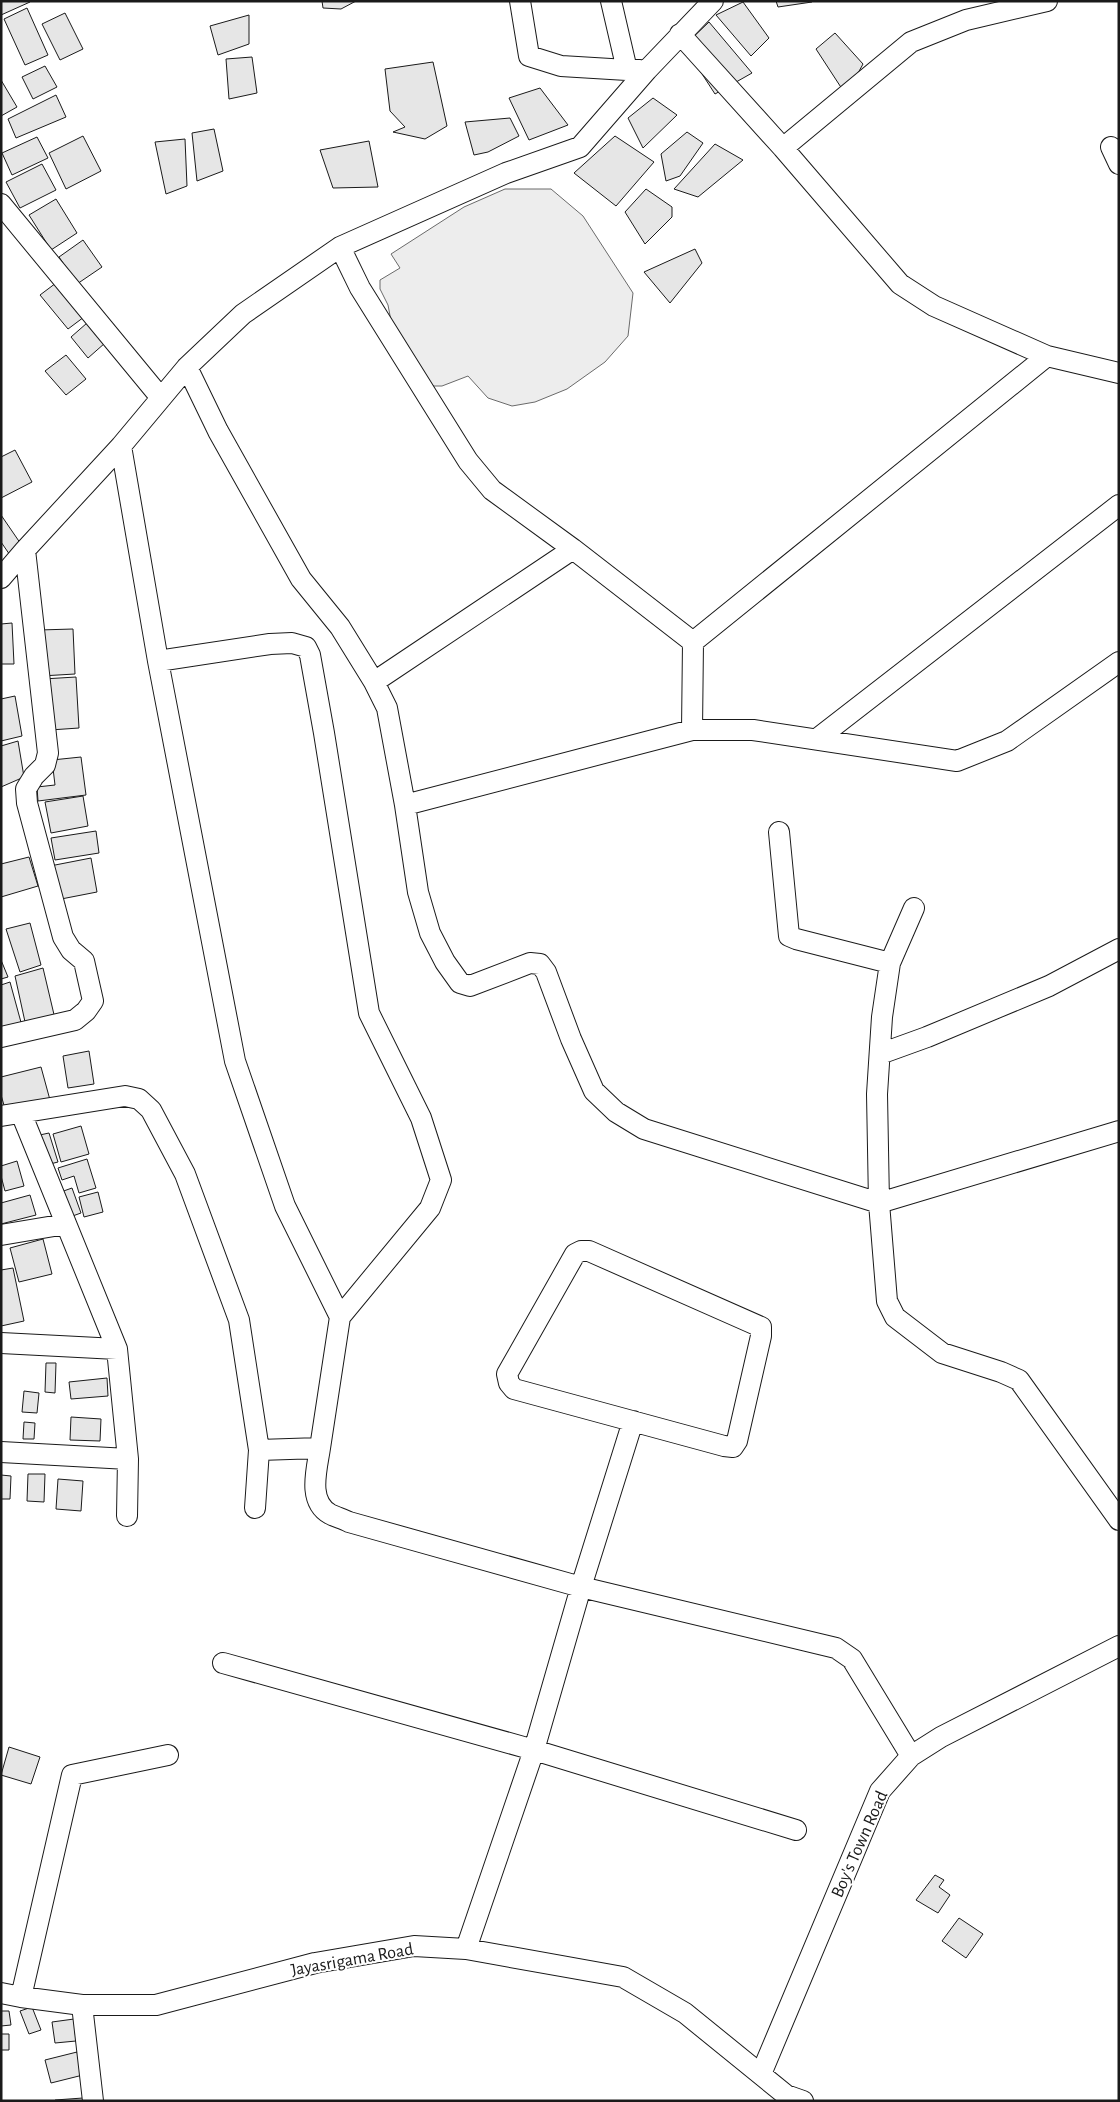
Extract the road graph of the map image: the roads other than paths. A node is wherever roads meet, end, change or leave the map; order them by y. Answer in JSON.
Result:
{"nodes":[{"id":1,"x":520,"y":1,"type":"edge"},
{"id":2,"x":611,"y":1,"type":"edge"},
{"id":3,"x":713,"y":1,"type":"edge"},
{"id":4,"x":1047,"y":1,"type":"edge"},
{"id":5,"x":680,"y":34,"type":"junction"},
{"id":6,"x":627,"y":70,"type":"junction"},
{"id":7,"x":647,"y":70,"type":"junction"},
{"id":8,"x":783,"y":148,"type":"junction"},
{"id":9,"x":1,"y":204,"type":"edge"},
{"id":10,"x":340,"y":247,"type":"junction"},
{"id":11,"x":1047,"y":356,"type":"junction"},
{"id":12,"x":188,"y":367,"type":"junction"},
{"id":13,"x":1119,"y":373,"type":"edge"},
{"id":14,"x":161,"y":398,"type":"junction"},
{"id":15,"x":121,"y":446,"type":"junction"},
{"id":16,"x":1119,"y":505,"type":"edge"},
{"id":17,"x":573,"y":549,"type":"junction"},
{"id":18,"x":24,"y":550,"type":"junction"},
{"id":19,"x":1,"y":578,"type":"edge"},
{"id":20,"x":693,"y":642,"type":"junction"},
{"id":21,"x":158,"y":661,"type":"junction"},
{"id":22,"x":1119,"y":662,"type":"edge"},
{"id":23,"x":374,"y":682,"type":"junction"},
{"id":24,"x":692,"y":730,"type":"junction"},
{"id":25,"x":817,"y":739,"type":"junction"},
{"id":26,"x":405,"y":805,"type":"junction"},
{"id":27,"x":780,"y":832,"type":"dead end"},
{"id":28,"x":914,"y":908,"type":"dead end"},
{"id":29,"x":1119,"y":949,"type":"edge"},
{"id":30,"x":890,"y":963,"type":"junction"},
{"id":31,"x":1,"y":1037,"type":"edge"},
{"id":32,"x":880,"y":1054,"type":"junction"},
{"id":33,"x":11,"y":1114,"type":"edge"},
{"id":34,"x":1119,"y":1131,"type":"edge"},
{"id":35,"x":879,"y":1203,"type":"junction"},
{"id":36,"x":66,"y":1224,"type":"junction"},
{"id":37,"x":1,"y":1235,"type":"edge"},
{"id":38,"x":340,"y":1317,"type":"junction"},
{"id":39,"x":1,"y":1343,"type":"edge"},
{"id":40,"x":117,"y":1350,"type":"junction"},
{"id":41,"x":633,"y":1421,"type":"junction"},
{"id":42,"x":320,"y":1448,"type":"junction"},
{"id":43,"x":259,"y":1450,"type":"junction"},
{"id":44,"x":1,"y":1452,"type":"edge"},
{"id":45,"x":128,"y":1459,"type":"junction"},
{"id":46,"x":255,"y":1508,"type":"dead end"},
{"id":47,"x":127,"y":1516,"type":"dead end"},
{"id":48,"x":1119,"y":1520,"type":"edge"},
{"id":49,"x":581,"y":1587,"type":"junction"},
{"id":50,"x":1119,"y":1646,"type":"edge"},
{"id":51,"x":224,"y":1663,"type":"dead end"},
{"id":52,"x":534,"y":1750,"type":"junction"},
{"id":53,"x":168,"y":1755,"type":"dead end"},
{"id":54,"x":911,"y":1756,"type":"junction"},
{"id":55,"x":796,"y":1830,"type":"dead end"},
{"id":56,"x":466,"y":1950,"type":"junction"},
{"id":57,"x":1,"y":1993,"type":"edge"},
{"id":58,"x":21,"y":1997,"type":"junction"},
{"id":59,"x":82,"y":2005,"type":"junction"},
{"id":60,"x":761,"y":2074,"type":"junction"},
{"id":61,"x":791,"y":2099,"type":"edge"},
{"id":62,"x":93,"y":2101,"type":"edge"}],
"edges":[{"from":1,"to":6,"type":"street"},
{"from":2,"to":6,"type":"street"},
{"from":3,"to":5,"type":"street"},
{"from":4,"to":8,"type":"street"},
{"from":5,"to":7,"type":"street"},
{"from":5,"to":8,"type":"street"},
{"from":6,"to":7,"type":"street"},
{"from":7,"to":10,"type":"street"},
{"from":8,"to":11,"type":"street"},
{"from":9,"to":14,"type":"street"},
{"from":10,"to":12,"type":"street"},
{"from":10,"to":17,"type":"street"},
{"from":11,"to":13,"type":"street"},
{"from":11,"to":20,"type":"street"},
{"from":12,"to":14,"type":"street"},
{"from":12,"to":23,"type":"street"},
{"from":14,"to":15,"type":"street"},
{"from":15,"to":18,"type":"street"},
{"from":15,"to":21,"type":"street"},
{"from":16,"to":25,"type":"street"},
{"from":17,"to":20,"type":"street"},
{"from":17,"to":23,"type":"street"},
{"from":18,"to":19,"type":"street"},
{"from":18,"to":31,"type":"street"},
{"from":20,"to":24,"type":"street"},
{"from":21,"to":38,"type":"street"},
{"from":21,"to":38,"type":"street"},
{"from":22,"to":25,"type":"street"},
{"from":23,"to":26,"type":"street"},
{"from":24,"to":25,"type":"street"},
{"from":24,"to":26,"type":"street"},
{"from":26,"to":35,"type":"street"},
{"from":27,"to":30,"type":"street"},
{"from":28,"to":30,"type":"street"},
{"from":29,"to":32,"type":"street"},
{"from":30,"to":32,"type":"street"},
{"from":32,"to":35,"type":"street"},
{"from":33,"to":36,"type":"street"},
{"from":33,"to":43,"type":"street"},
{"from":34,"to":35,"type":"street"},
{"from":35,"to":48,"type":"street"},
{"from":36,"to":37,"type":"street"},
{"from":36,"to":40,"type":"street"},
{"from":38,"to":42,"type":"street"},
{"from":39,"to":40,"type":"street"},
{"from":40,"to":45,"type":"street"},
{"from":41,"to":41,"type":"street"},
{"from":41,"to":49,"type":"street"},
{"from":42,"to":43,"type":"street"},
{"from":42,"to":49,"type":"street"},
{"from":43,"to":46,"type":"street"},
{"from":44,"to":45,"type":"street"},
{"from":45,"to":47,"type":"street"},
{"from":49,"to":52,"type":"street"},
{"from":49,"to":54,"type":"street"},
{"from":50,"to":54,"type":"street","name":"Boy's Town Road"},
{"from":51,"to":52,"type":"street"},
{"from":52,"to":55,"type":"street"},
{"from":52,"to":56,"type":"street"},
{"from":53,"to":58,"type":"street"},
{"from":54,"to":60,"type":"street","name":"Boy's Town Road"},
{"from":56,"to":59,"type":"street","name":"Jayasrigama Road"},
{"from":56,"to":60,"type":"street","name":"Jayasrigama Road"},
{"from":57,"to":58,"type":"street","name":"Jayasrigama Road"},
{"from":58,"to":59,"type":"street","name":"Jayasrigama Road"},
{"from":59,"to":62,"type":"street"},
{"from":60,"to":61,"type":"street","name":"Jayasrigama Road"}]}
